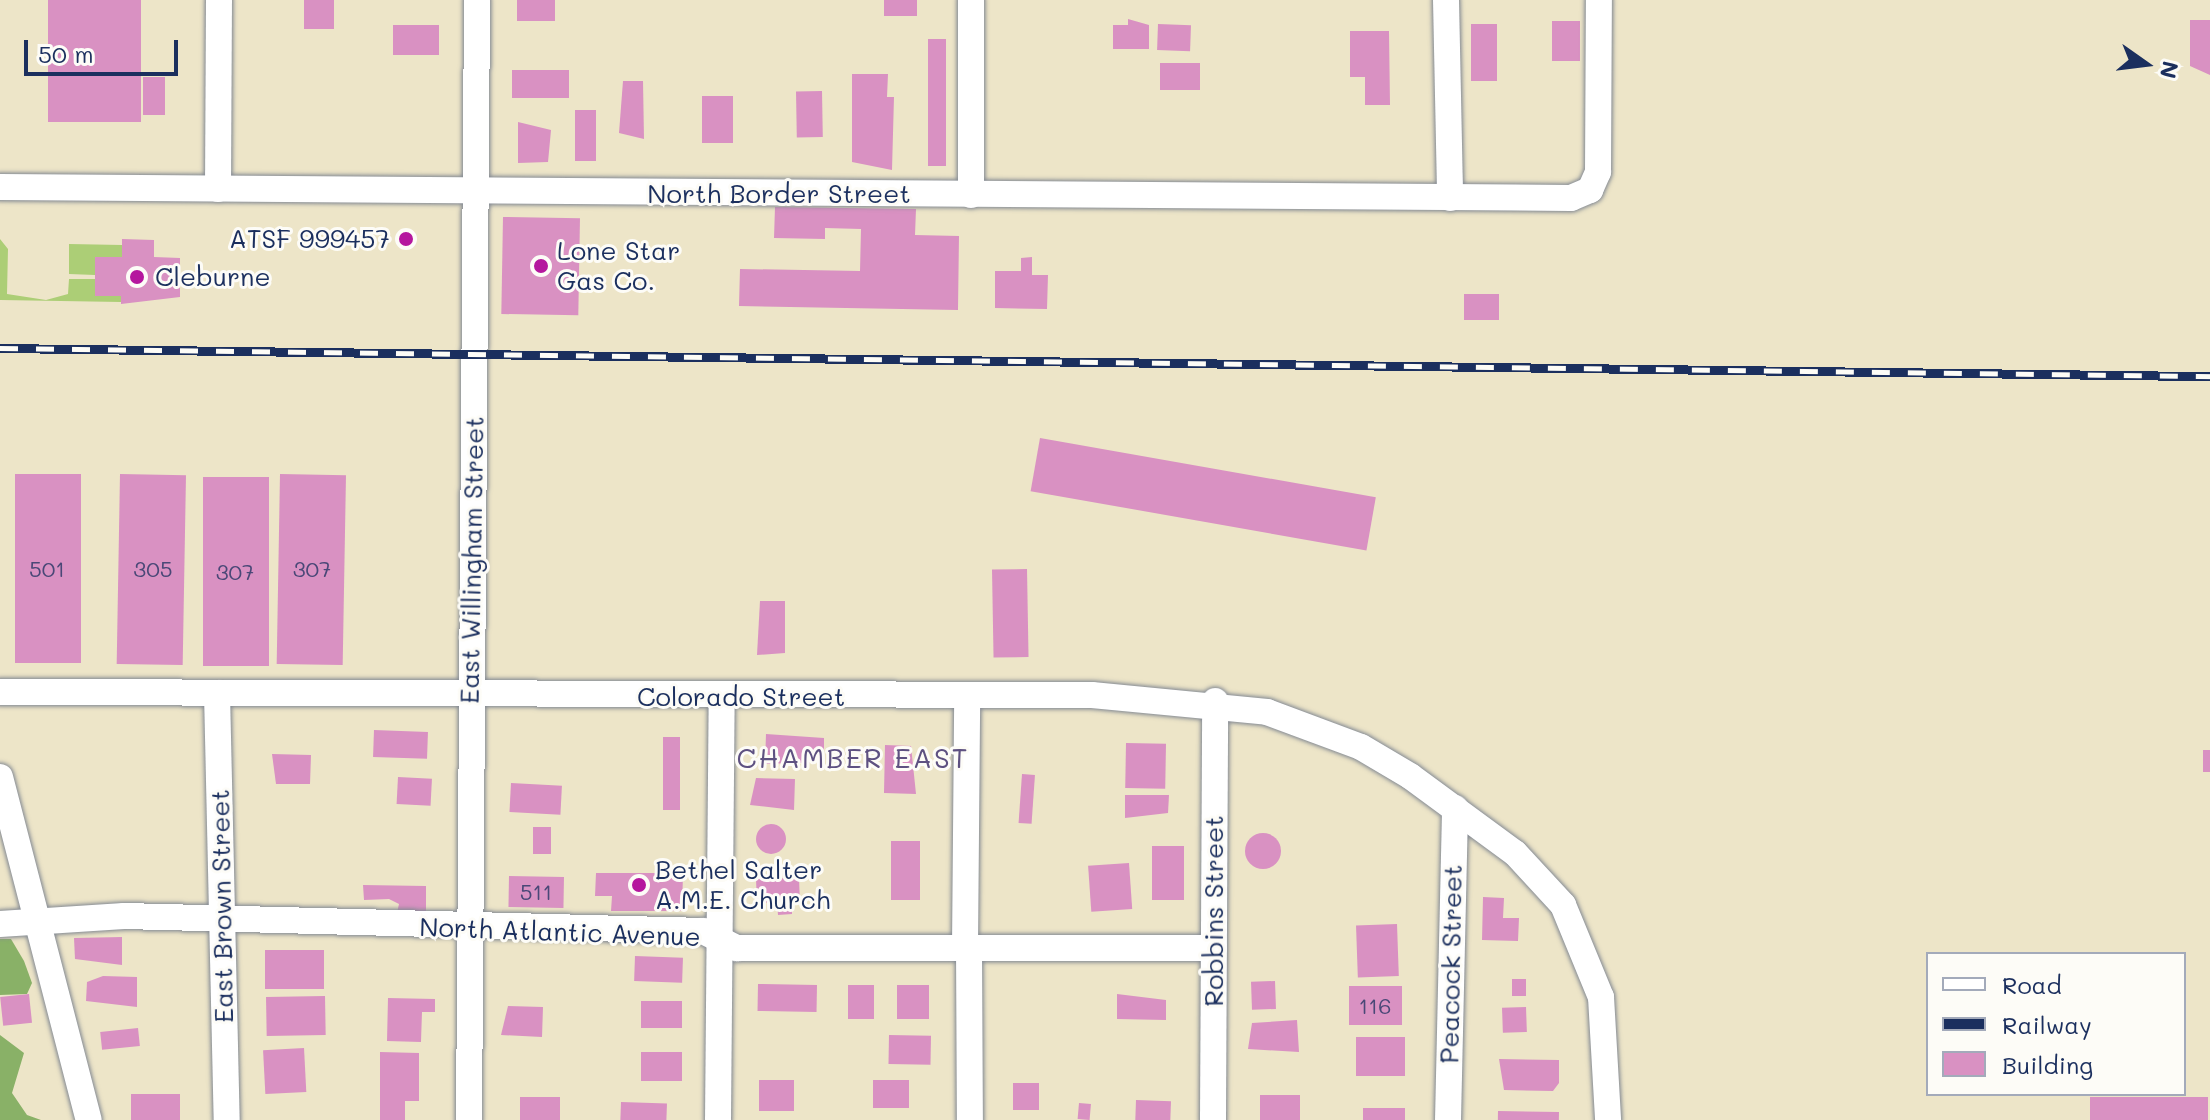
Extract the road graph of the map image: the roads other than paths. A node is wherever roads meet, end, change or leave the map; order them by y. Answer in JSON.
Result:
{"nodes":[{"id":1,"x":219,"y":0,"type":"edge"},
{"id":2,"x":477,"y":0,"type":"edge"},
{"id":3,"x":971,"y":0,"type":"edge"},
{"id":4,"x":1446,"y":0,"type":"edge"},
{"id":5,"x":1599,"y":0,"type":"edge"},
{"id":6,"x":0,"y":187,"type":"edge"},
{"id":7,"x":218,"y":189,"type":"junction"},
{"id":8,"x":477,"y":193,"type":"junction"},
{"id":9,"x":971,"y":195,"type":"junction"},
{"id":10,"x":1450,"y":198,"type":"junction"},
{"id":11,"x":0,"y":692,"type":"edge"},
{"id":12,"x":217,"y":693,"type":"junction"},
{"id":13,"x":469,"y":695,"type":"junction"},
{"id":14,"x":967,"y":695,"type":"junction"},
{"id":15,"x":722,"y":697,"type":"junction"},
{"id":16,"x":1215,"y":701,"type":"junction"},
{"id":17,"x":0,"y":777,"type":"edge"},
{"id":18,"x":1455,"y":808,"type":"junction"},
{"id":19,"x":223,"y":921,"type":"junction"},
{"id":20,"x":34,"y":922,"type":"junction"},
{"id":21,"x":0,"y":924,"type":"edge"},
{"id":22,"x":470,"y":930,"type":"junction"},
{"id":23,"x":720,"y":940,"type":"junction"},
{"id":24,"x":967,"y":948,"type":"junction"},
{"id":25,"x":1214,"y":948,"type":"junction"},
{"id":26,"x":89,"y":1120,"type":"edge"},
{"id":27,"x":227,"y":1120,"type":"edge"},
{"id":28,"x":469,"y":1120,"type":"edge"},
{"id":29,"x":718,"y":1120,"type":"edge"},
{"id":30,"x":970,"y":1120,"type":"edge"},
{"id":31,"x":1213,"y":1120,"type":"edge"},
{"id":32,"x":1448,"y":1120,"type":"edge"},
{"id":33,"x":1608,"y":1120,"type":"edge"}],
"edges":[{"from":1,"to":7,"type":"street"},
{"from":2,"to":8,"type":"street","name":"East Willingham Street"},
{"from":3,"to":9,"type":"street"},
{"from":4,"to":10,"type":"street"},
{"from":5,"to":10,"type":"street","name":"North Border Street"},
{"from":6,"to":7,"type":"street","name":"North Border Street"},
{"from":7,"to":8,"type":"street","name":"North Border Street"},
{"from":8,"to":9,"type":"street","name":"North Border Street"},
{"from":8,"to":13,"type":"street","name":"East Willingham Street"},
{"from":9,"to":10,"type":"street","name":"North Border Street"},
{"from":11,"to":12,"type":"street","name":"Colorado Street"},
{"from":12,"to":13,"type":"street","name":"Colorado Street"},
{"from":12,"to":19,"type":"street","name":"East Brown Street"},
{"from":13,"to":15,"type":"street","name":"Colorado Street"},
{"from":13,"to":22,"type":"street","name":"East Willingham Street"},
{"from":14,"to":15,"type":"street","name":"Colorado Street"},
{"from":14,"to":16,"type":"street","name":"Colorado Street"},
{"from":14,"to":24,"type":"street"},
{"from":15,"to":23,"type":"street"},
{"from":16,"to":18,"type":"street","name":"Colorado Street"},
{"from":16,"to":25,"type":"street","name":"Robbins Street"},
{"from":17,"to":20,"type":"street"},
{"from":18,"to":32,"type":"street","name":"Peacock Street"},
{"from":18,"to":33,"type":"street","name":"Colorado Street"},
{"from":19,"to":20,"type":"street","name":"North Atlantic Avenue"},
{"from":19,"to":22,"type":"street","name":"North Atlantic Avenue"},
{"from":19,"to":27,"type":"street","name":"East Brown Street"},
{"from":20,"to":21,"type":"street","name":"North Atlantic Avenue"},
{"from":20,"to":26,"type":"street"},
{"from":22,"to":23,"type":"street","name":"North Atlantic Avenue"},
{"from":22,"to":28,"type":"street","name":"East Willingham Street"},
{"from":23,"to":24,"type":"street","name":"North Atlantic Avenue"},
{"from":23,"to":29,"type":"street"},
{"from":24,"to":25,"type":"street","name":"North Atlantic Avenue"},
{"from":24,"to":30,"type":"street"},
{"from":25,"to":31,"type":"street","name":"Robbins Street"}]}
